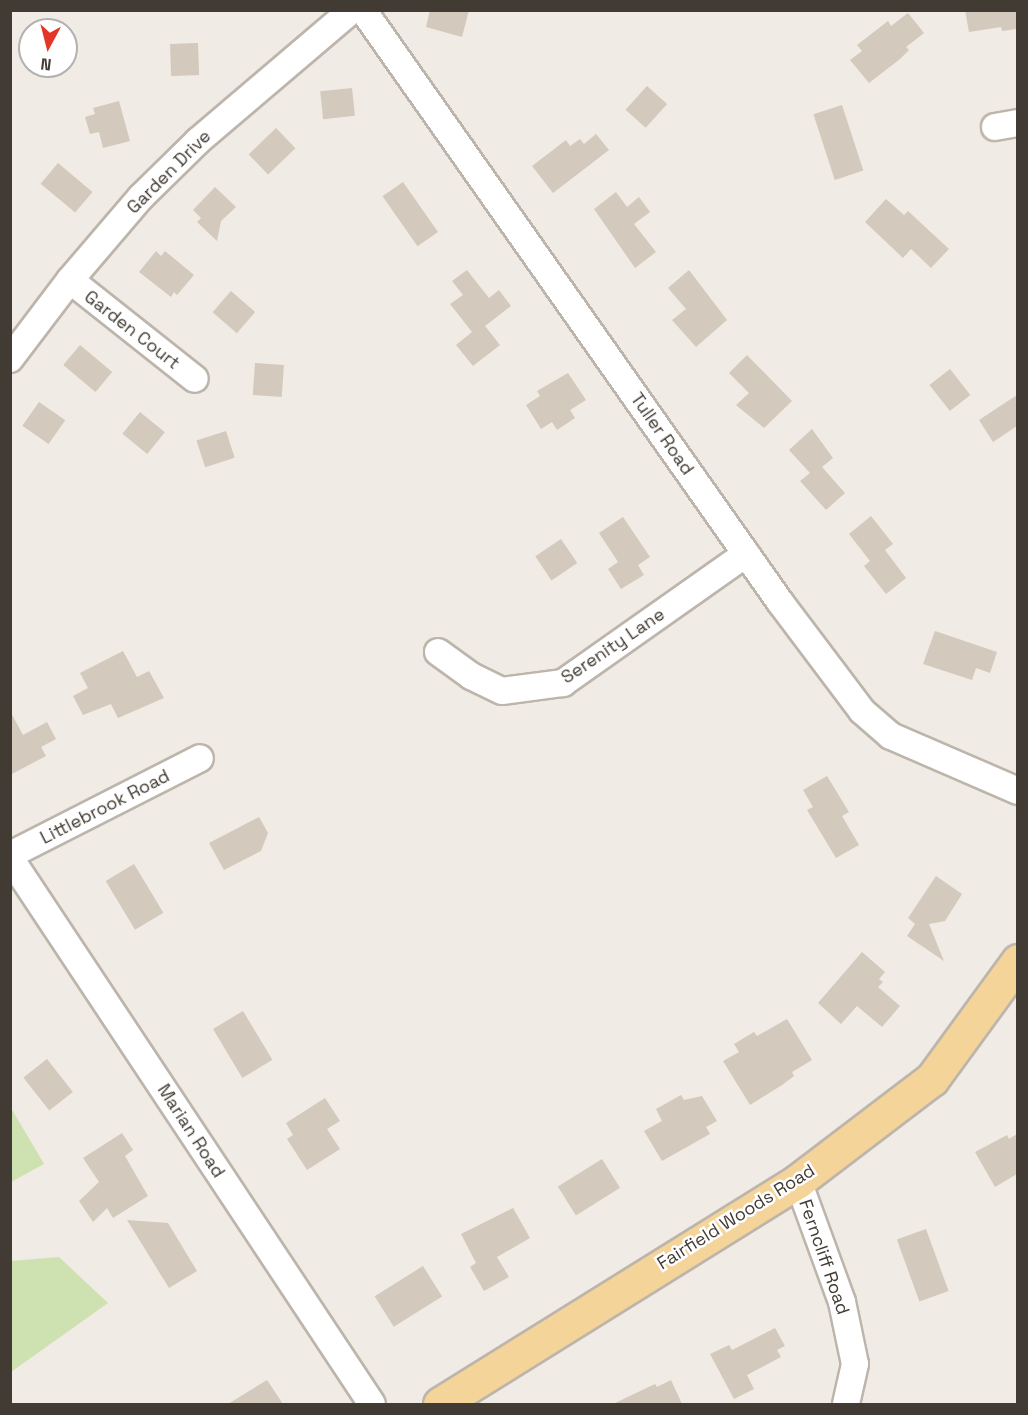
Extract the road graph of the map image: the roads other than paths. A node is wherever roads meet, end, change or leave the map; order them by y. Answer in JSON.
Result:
{"nodes":[{"id":1,"x":352,"y":10,"type":"edge"},
{"id":2,"x":363,"y":10,"type":"edge"},
{"id":3,"x":70,"y":280,"type":"junction"},
{"id":4,"x":10,"y":359,"type":"edge"},
{"id":5,"x":195,"y":379,"type":"dead end"},
{"id":6,"x":746,"y":554,"type":"junction"},
{"id":7,"x":438,"y":652,"type":"dead end"},
{"id":8,"x":200,"y":758,"type":"dead end"},
{"id":9,"x":1017,"y":791,"type":"edge"},
{"id":10,"x":10,"y":857,"type":"edge"},
{"id":11,"x":1017,"y":961,"type":"edge"},
{"id":12,"x":798,"y":1181,"type":"junction"},
{"id":13,"x":372,"y":1404,"type":"edge"},
{"id":14,"x":440,"y":1404,"type":"edge"},
{"id":15,"x":846,"y":1404,"type":"edge"}],
"edges":[{"from":1,"to":3,"type":"street","name":"Garden Drive"},
{"from":2,"to":6,"type":"street","name":"Tuller Road"},
{"from":3,"to":4,"type":"street","name":"Garden Drive"},
{"from":3,"to":5,"type":"street","name":"Garden Court"},
{"from":6,"to":7,"type":"street","name":"Serenity Lane"},
{"from":6,"to":9,"type":"street","name":"Tuller Road"},
{"from":8,"to":10,"type":"street","name":"Littlebrook Road"},
{"from":10,"to":13,"type":"street","name":"Marian Road"},
{"from":11,"to":12,"type":"main road","name":"Fairfield Woods Road"},
{"from":12,"to":14,"type":"main road","name":"Fairfield Woods Road"},
{"from":12,"to":15,"type":"street","name":"Ferncliff Road"}]}
